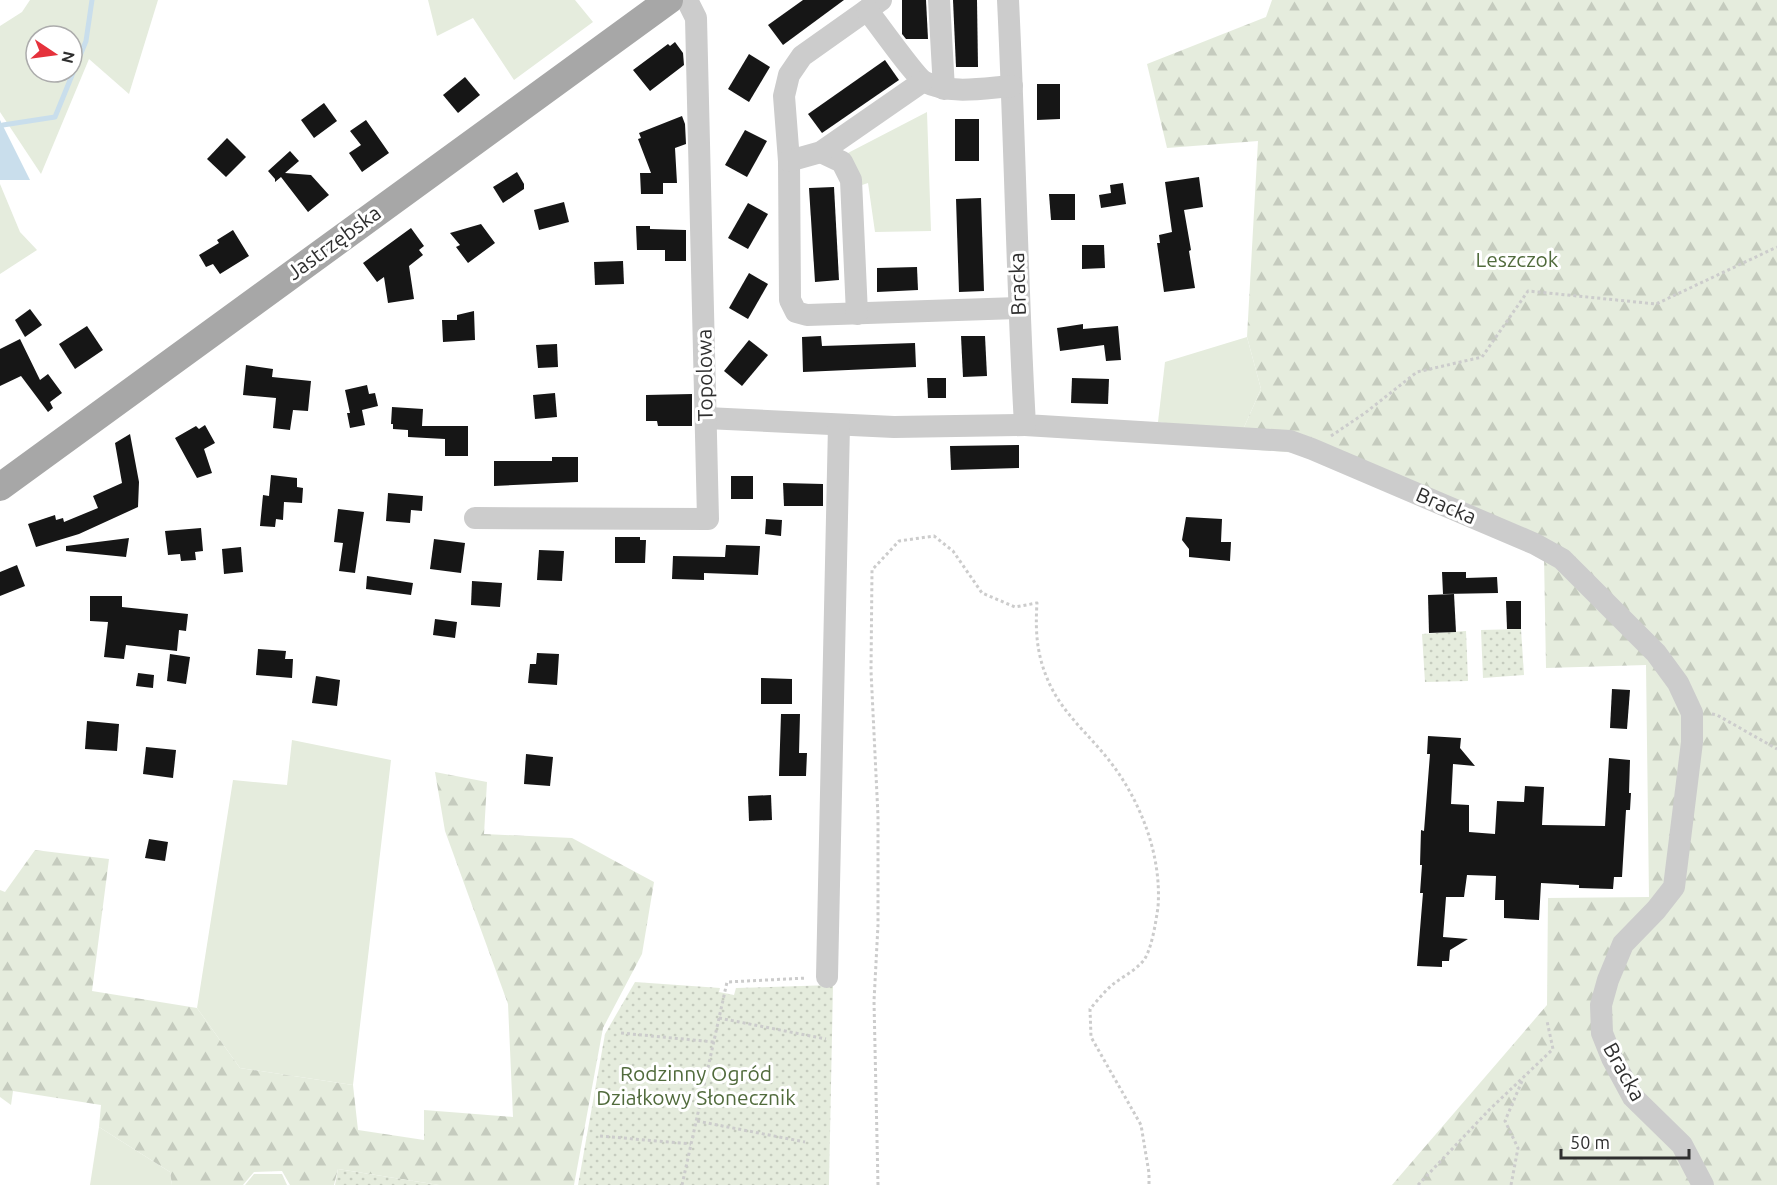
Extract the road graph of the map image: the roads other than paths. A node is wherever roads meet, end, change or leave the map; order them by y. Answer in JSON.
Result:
{"nodes":[{"id":1,"x":669,"y":0,"type":"edge"},
{"id":2,"x":687,"y":0,"type":"edge"},
{"id":3,"x":939,"y":0,"type":"edge"},
{"id":4,"x":1008,"y":0,"type":"edge"},
{"id":5,"x":874,"y":5,"type":"edge"},
{"id":6,"x":922,"y":82,"type":"junction"},
{"id":7,"x":1012,"y":86,"type":"junction"},
{"id":8,"x":944,"y":89,"type":"junction"},
{"id":9,"x":821,"y":152,"type":"junction"},
{"id":10,"x":789,"y":161,"type":"junction"},
{"id":11,"x":1018,"y":308,"type":"junction"},
{"id":12,"x":857,"y":314,"type":"junction"},
{"id":13,"x":706,"y":418,"type":"junction"},
{"id":14,"x":839,"y":425,"type":"junction"},
{"id":15,"x":1025,"y":425,"type":"junction"},
{"id":16,"x":0,"y":487,"type":"edge"},
{"id":17,"x":475,"y":518,"type":"dead end"},
{"id":18,"x":827,"y":977,"type":"road end"},
{"id":19,"x":1703,"y":1185,"type":"edge"}],
"edges":[{"from":1,"to":16,"type":"main road","name":"Jastrzębska"},
{"from":2,"to":13,"type":"street","name":"Topolowa"},
{"from":3,"to":8,"type":"street"},
{"from":4,"to":7,"type":"street","name":"Bracka"},
{"from":5,"to":6,"type":"street"},
{"from":5,"to":10,"type":"street"},
{"from":6,"to":8,"type":"street"},
{"from":6,"to":9,"type":"street"},
{"from":7,"to":8,"type":"street"},
{"from":7,"to":11,"type":"street","name":"Bracka"},
{"from":9,"to":10,"type":"street"},
{"from":9,"to":12,"type":"street"},
{"from":10,"to":12,"type":"street"},
{"from":11,"to":12,"type":"street"},
{"from":11,"to":15,"type":"street","name":"Bracka"},
{"from":13,"to":14,"type":"street"},
{"from":13,"to":17,"type":"street","name":"Topolowa"},
{"from":14,"to":15,"type":"street"},
{"from":14,"to":18,"type":"street"},
{"from":15,"to":19,"type":"street","name":"Bracka"}]}
